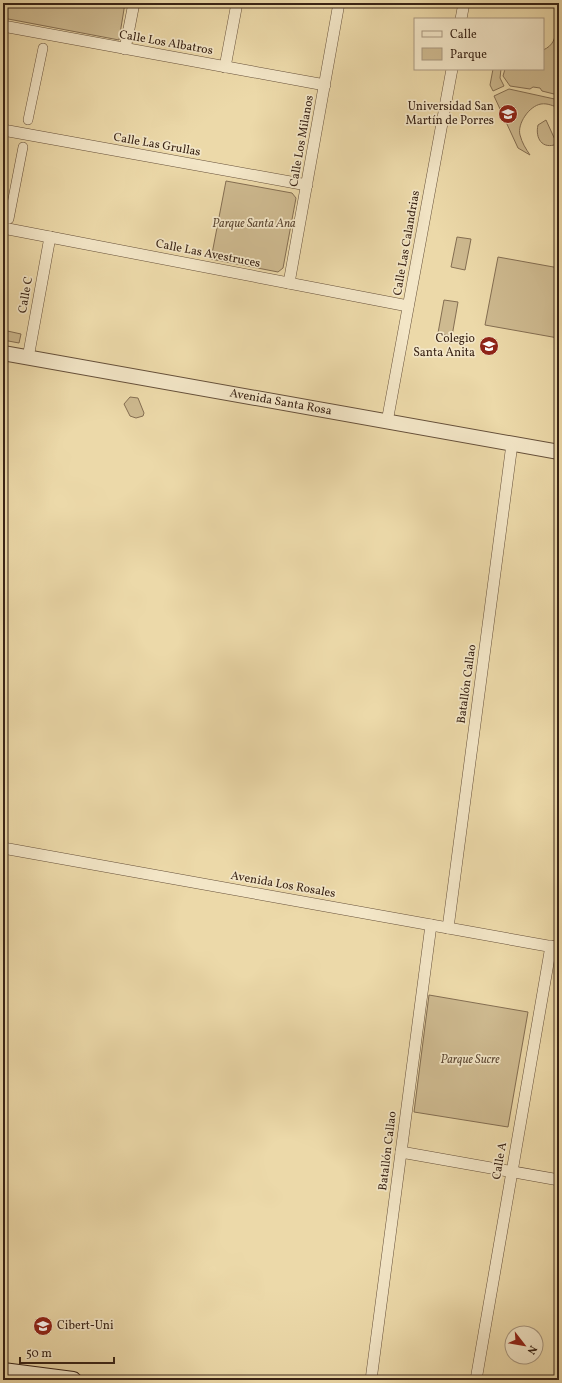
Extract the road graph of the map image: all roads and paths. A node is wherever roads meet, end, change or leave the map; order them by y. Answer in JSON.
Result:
{"nodes":[{"id":1,"x":134,"y":3,"type":"edge"},
{"id":2,"x":237,"y":3,"type":"edge"},
{"id":3,"x":339,"y":3,"type":"edge"},
{"id":4,"x":464,"y":3,"type":"edge"},
{"id":5,"x":461,"y":18,"type":"edge"},
{"id":6,"x":3,"y":26,"type":"edge"},
{"id":7,"x":43,"y":48,"type":"dead end"},
{"id":8,"x":125,"y":49,"type":"junction"},
{"id":9,"x":225,"y":67,"type":"junction"},
{"id":10,"x":452,"y":70,"type":"edge"},
{"id":11,"x":325,"y":85,"type":"junction"},
{"id":12,"x":28,"y":120,"type":"dead end"},
{"id":13,"x":3,"y":130,"type":"edge"},
{"id":14,"x":23,"y":147,"type":"dead end"},
{"id":15,"x":307,"y":185,"type":"junction"},
{"id":16,"x":6,"y":224,"type":"edge"},
{"id":17,"x":50,"y":237,"type":"junction"},
{"id":18,"x":289,"y":283,"type":"junction"},
{"id":19,"x":408,"y":306,"type":"junction"},
{"id":20,"x":3,"y":353,"type":"edge"},
{"id":21,"x":28,"y":358,"type":"junction"},
{"id":22,"x":387,"y":422,"type":"junction"},
{"id":23,"x":512,"y":444,"type":"junction"},
{"id":24,"x":559,"y":452,"type":"edge"},
{"id":25,"x":3,"y":848,"type":"edge"},
{"id":26,"x":431,"y":925,"type":"junction"},
{"id":27,"x":448,"y":928,"type":"junction"},
{"id":28,"x":555,"y":947,"type":"edge"},
{"id":29,"x":401,"y":1152,"type":"junction"},
{"id":30,"x":512,"y":1172,"type":"junction"},
{"id":31,"x":559,"y":1180,"type":"edge"},
{"id":32,"x":3,"y":1371,"type":"edge"},
{"id":33,"x":73,"y":1380,"type":"edge"},
{"id":34,"x":371,"y":1380,"type":"edge"},
{"id":35,"x":476,"y":1380,"type":"edge"}],
"edges":[{"from":1,"to":8,"type":"street"},
{"from":2,"to":9,"type":"street"},
{"from":3,"to":11,"type":"street","name":"Calle Los Milanos"},
{"from":4,"to":5,"type":"street"},
{"from":6,"to":8,"type":"street","name":"Calle Los Albatros"},
{"from":7,"to":12,"type":"street"},
{"from":8,"to":9,"type":"street","name":"Calle Los Albatros"},
{"from":9,"to":11,"type":"street","name":"Calle Los Albatros"},
{"from":10,"to":19,"type":"street","name":"Calle Las Calandrias"},
{"from":11,"to":15,"type":"street","name":"Calle Los Milanos"},
{"from":13,"to":15,"type":"street","name":"Calle Las Grullas"},
{"from":14,"to":16,"type":"street"},
{"from":15,"to":18,"type":"street","name":"Calle Los Milanos"},
{"from":16,"to":17,"type":"street","name":"Calle Las Avestruces"},
{"from":17,"to":18,"type":"street","name":"Calle Las Avestruces"},
{"from":17,"to":21,"type":"street","name":"Calle C"},
{"from":18,"to":19,"type":"street","name":"Calle Las Avestruces"},
{"from":19,"to":22,"type":"street","name":"Calle Las Calandrias"},
{"from":20,"to":21,"type":"street","name":"Avenida Santa Rosa"},
{"from":21,"to":22,"type":"street","name":"Avenida Santa Rosa"},
{"from":22,"to":23,"type":"street","name":"Avenida Santa Rosa"},
{"from":23,"to":24,"type":"street","name":"Avenida Santa Rosa"},
{"from":23,"to":27,"type":"street","name":"Batallón Callao"},
{"from":25,"to":26,"type":"street","name":"Avenida Los Rosales"},
{"from":26,"to":27,"type":"street","name":"Avenida Los Rosales"},
{"from":26,"to":29,"type":"street","name":"Batallón Callao"},
{"from":27,"to":28,"type":"street","name":"Avenida Los Rosales"},
{"from":28,"to":30,"type":"street","name":"Calle A"},
{"from":29,"to":30,"type":"street"},
{"from":29,"to":34,"type":"street","name":"Batallón Callao"},
{"from":30,"to":31,"type":"street"},
{"from":30,"to":35,"type":"street","name":"Calle A"},
{"from":32,"to":33,"type":"main road"}]}
